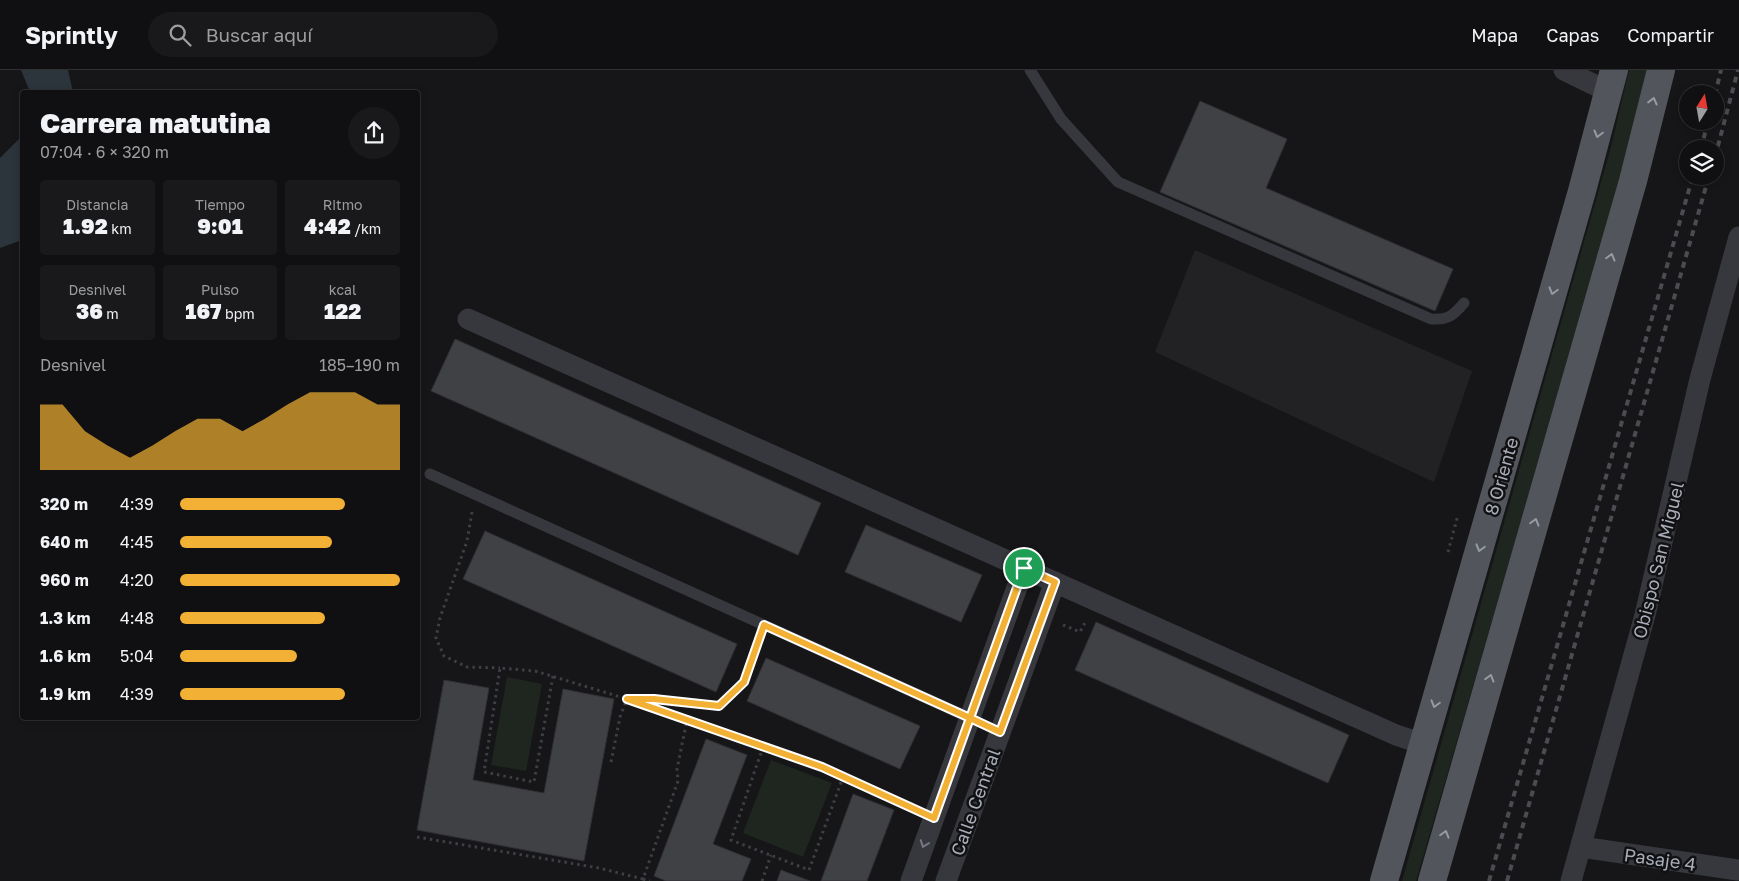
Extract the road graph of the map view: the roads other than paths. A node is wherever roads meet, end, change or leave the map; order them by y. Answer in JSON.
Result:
{"nodes":[{"id":1,"x":1030,"y":70,"type":"edge"},
{"id":2,"x":1564,"y":70,"type":"edge"},
{"id":3,"x":1661,"y":70,"type":"edge"},
{"id":4,"x":1611,"y":81,"type":"edge"},
{"id":5,"x":1739,"y":237,"type":"edge"},
{"id":6,"x":1464,"y":303,"type":"dead end"},
{"id":7,"x":468,"y":319,"type":"dead end"},
{"id":8,"x":430,"y":474,"type":"dead end"},
{"id":9,"x":1024,"y":568,"type":"junction"},
{"id":10,"x":1055,"y":582,"type":"junction"},
{"id":11,"x":970,"y":718,"type":"junction"},
{"id":12,"x":1000,"y":732,"type":"junction"},
{"id":13,"x":1423,"y":744,"type":"junction"},
{"id":14,"x":1581,"y":847,"type":"junction"},
{"id":15,"x":1738,"y":872,"type":"edge"},
{"id":16,"x":911,"y":881,"type":"edge"},
{"id":17,"x":946,"y":881,"type":"edge"},
{"id":18,"x":1384,"y":881,"type":"edge"},
{"id":19,"x":1432,"y":881,"type":"edge"},
{"id":20,"x":1571,"y":881,"type":"edge"}],
"edges":[{"from":1,"to":6,"type":"lane"},
{"from":2,"to":4,"type":"street"},
{"from":19,"to":3,"type":"main road","one_way":true},
{"from":4,"to":13,"type":"main road","name":"8 Oriente","one_way":true},
{"from":5,"to":14,"type":"street","name":"Obispo San Miguel"},
{"from":7,"to":9,"type":"street"},
{"from":8,"to":11,"type":"lane"},
{"from":9,"to":10,"type":"street"},
{"from":9,"to":11,"type":"street","name":"Calle Central"},
{"from":10,"to":12,"type":"street","name":"Calle Central"},
{"from":10,"to":13,"type":"street"},
{"from":11,"to":12,"type":"street"},
{"from":11,"to":16,"type":"street","name":"Calle Central","one_way":true},
{"from":12,"to":17,"type":"street","name":"Calle Central"},
{"from":13,"to":18,"type":"main road","name":"8 Oriente"},
{"from":14,"to":15,"type":"street","name":"Pasaje 4"},
{"from":14,"to":20,"type":"street","name":"Obispo San Miguel"}]}
